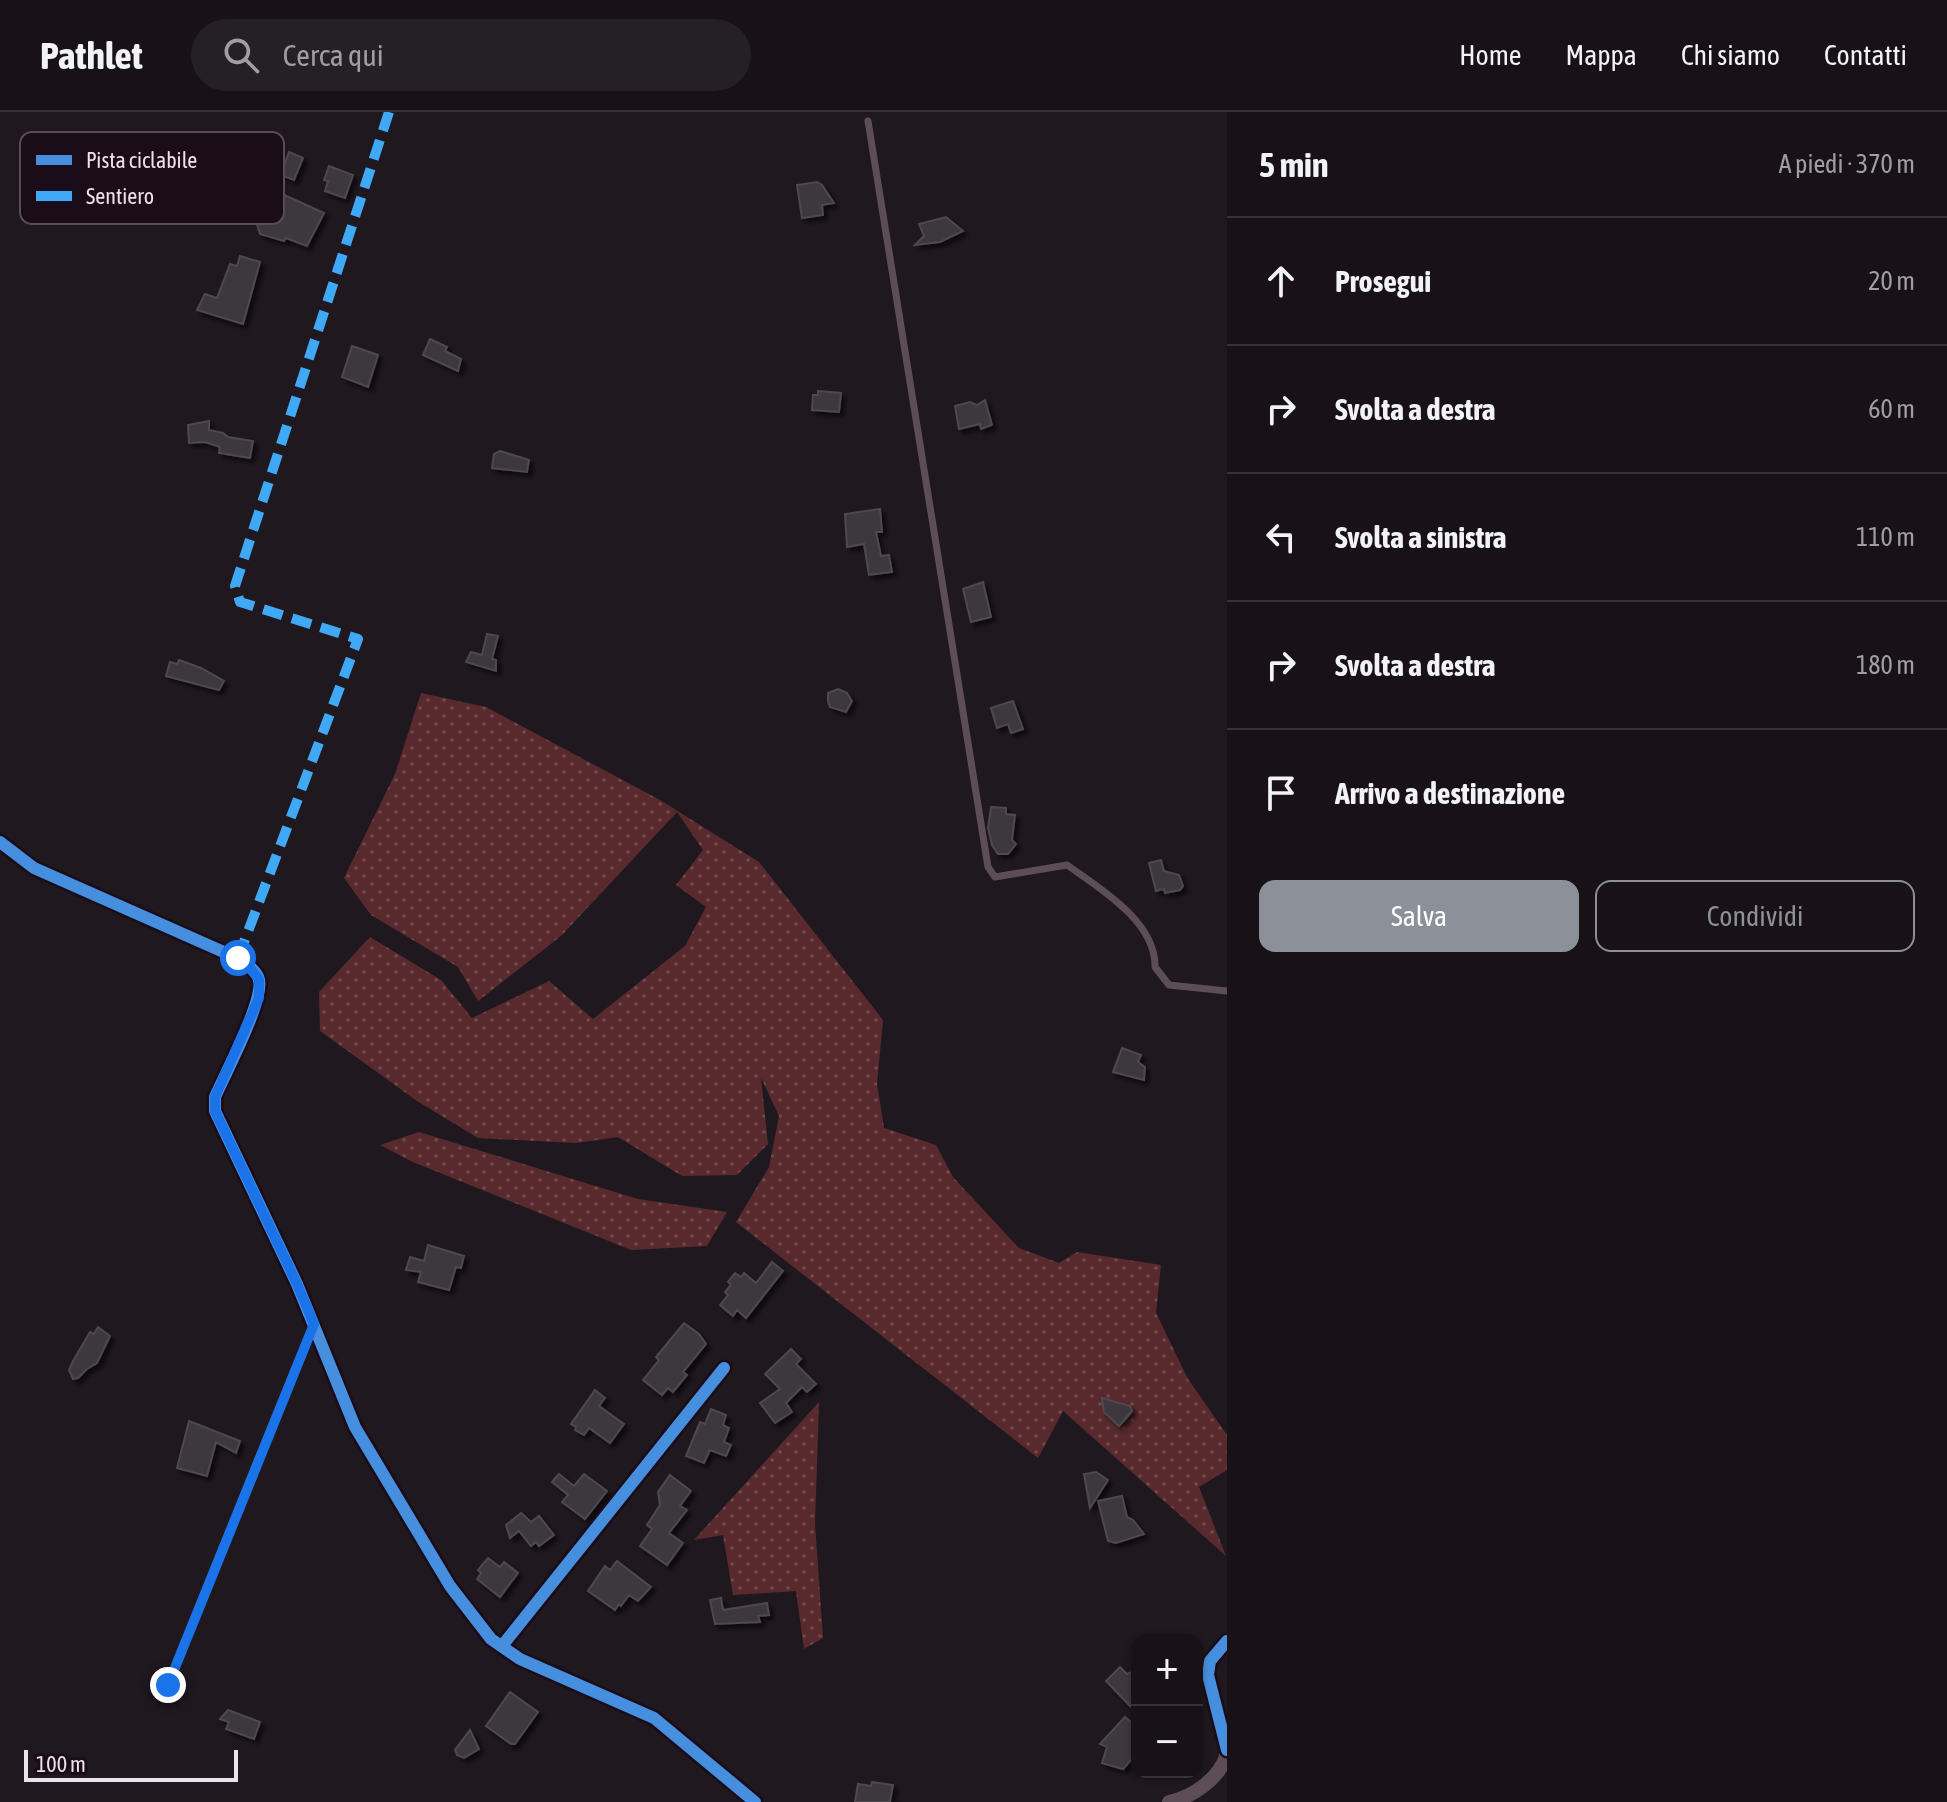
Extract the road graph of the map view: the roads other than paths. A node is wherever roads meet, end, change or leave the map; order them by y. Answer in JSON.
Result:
{"nodes":[{"id":1,"x":868,"y":121,"type":"dead end"},
{"id":2,"x":0,"y":842,"type":"edge"},
{"id":3,"x":1227,"y":991,"type":"edge"},
{"id":4,"x":314,"y":1324,"type":"junction"},
{"id":5,"x":724,"y":1368,"type":"dead end"},
{"id":6,"x":1227,"y":1641,"type":"edge"},
{"id":7,"x":502,"y":1646,"type":"junction"},
{"id":8,"x":168,"y":1685,"type":"dead end"},
{"id":9,"x":1227,"y":1752,"type":"edge"},
{"id":10,"x":755,"y":1802,"type":"edge"},
{"id":11,"x":1169,"y":1802,"type":"edge"}],
"edges":[{"from":1,"to":3,"type":"lane"},
{"from":2,"to":4,"type":"street"},
{"from":4,"to":7,"type":"street"},
{"from":4,"to":8,"type":"lane"},
{"from":5,"to":7,"type":"street"},
{"from":6,"to":9,"type":"street"},
{"from":7,"to":10,"type":"street"},
{"from":9,"to":11,"type":"street"}]}
